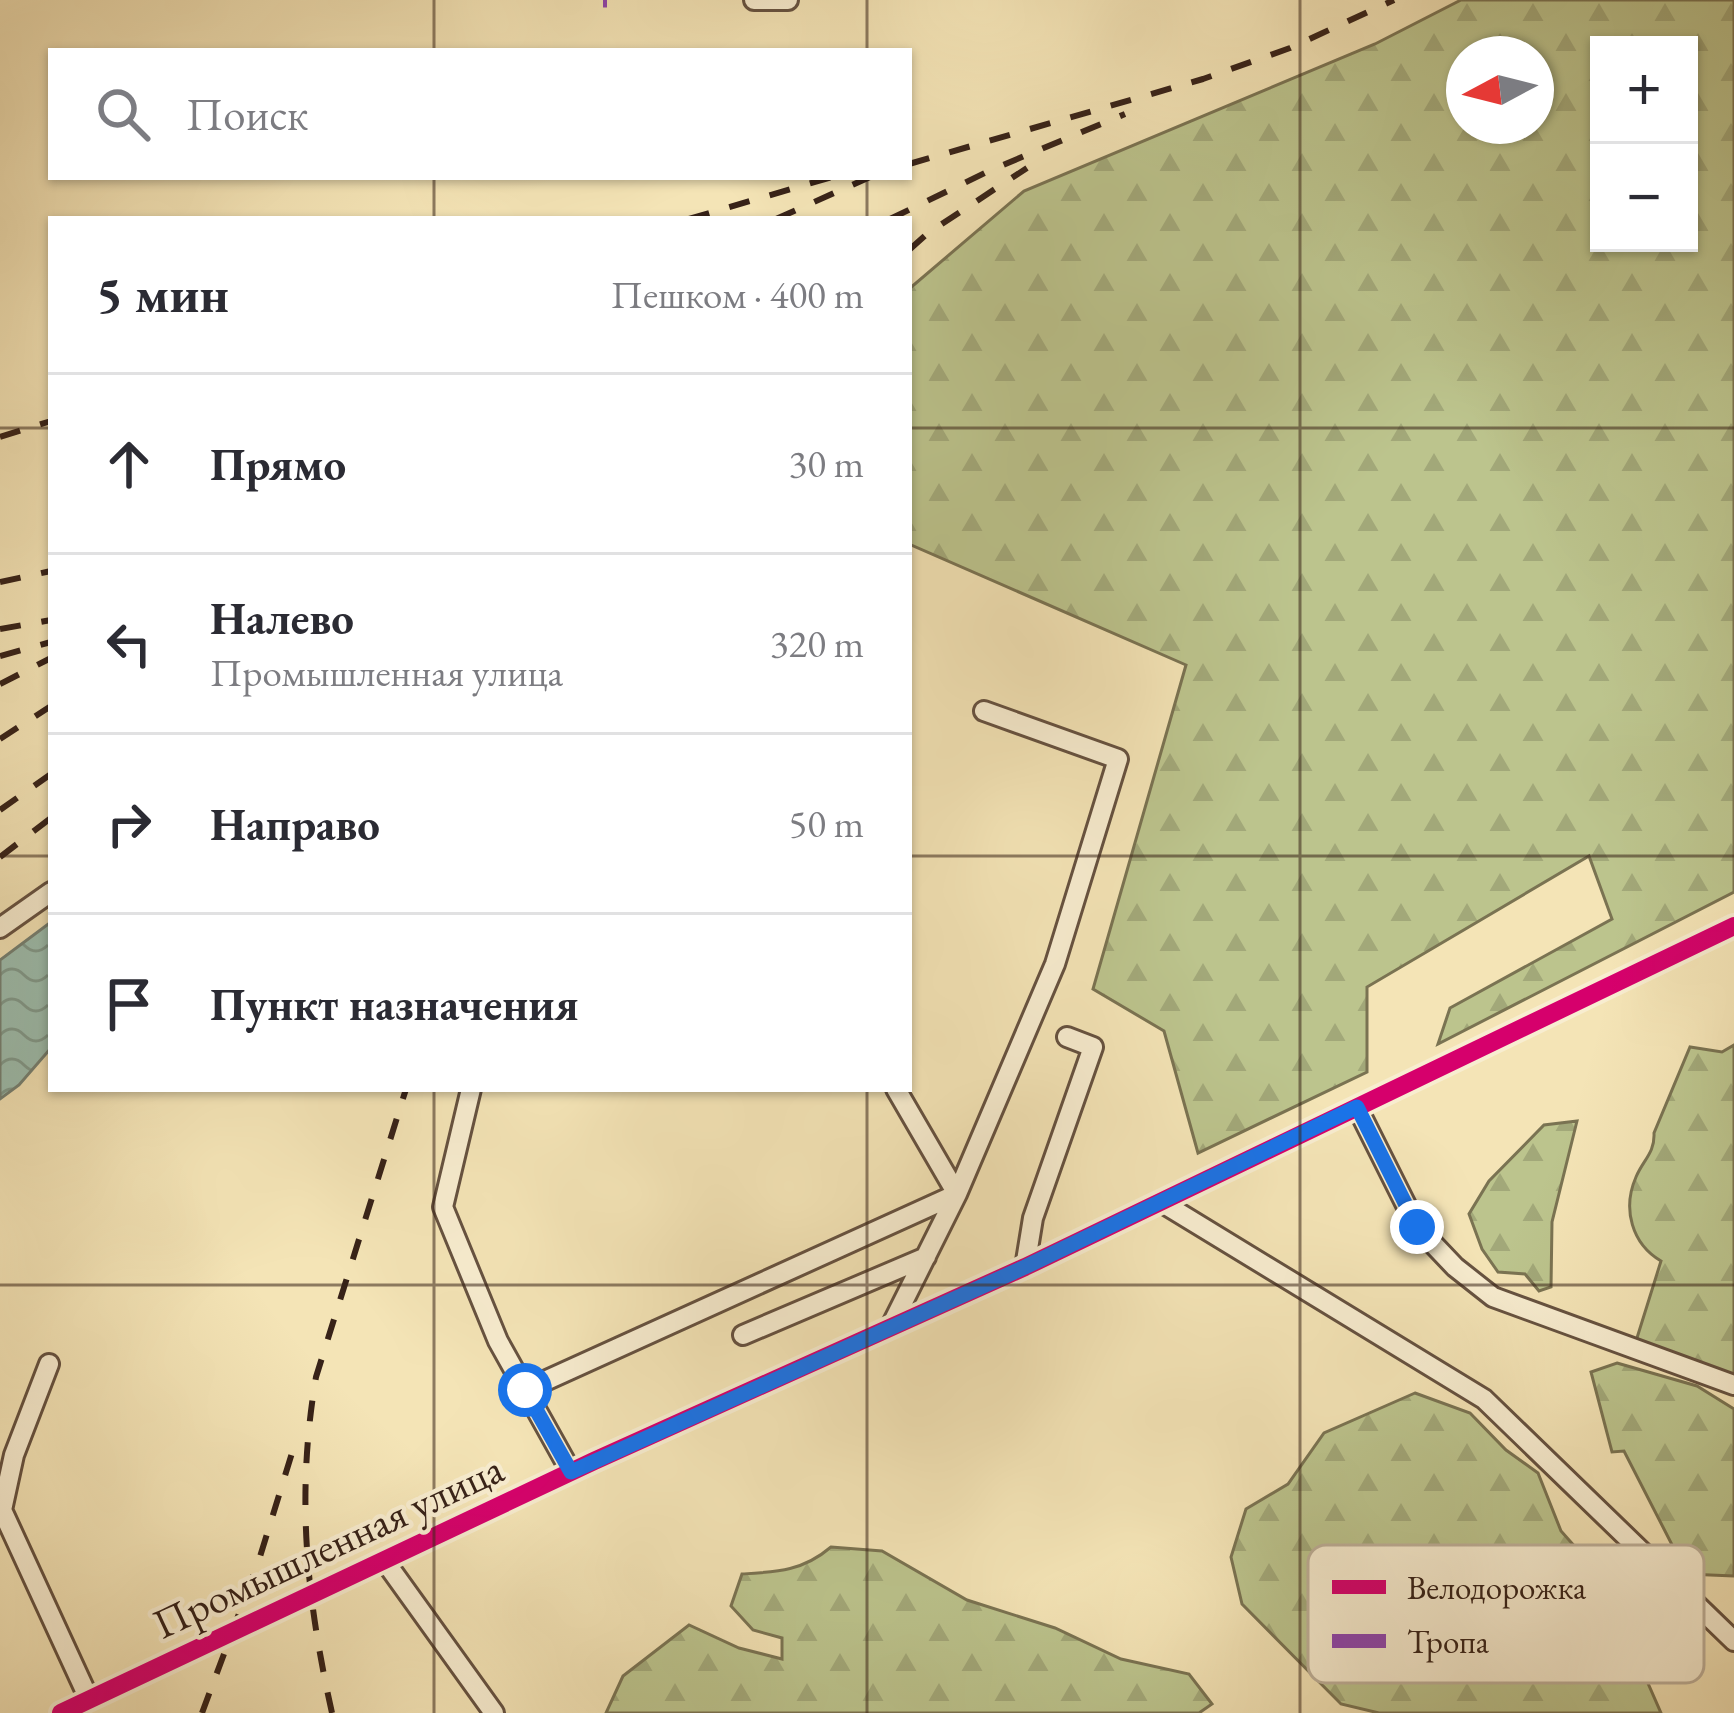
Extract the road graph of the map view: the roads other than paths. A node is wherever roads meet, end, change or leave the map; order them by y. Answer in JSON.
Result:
{"nodes":[{"id":1,"x":754,"y":0,"type":"edge"},
{"id":2,"x":788,"y":0,"type":"edge"},
{"id":3,"x":984,"y":711,"type":"dead end"},
{"id":4,"x":48,"y":894,"type":"edge"},
{"id":5,"x":1734,"y":926,"type":"edge"},
{"id":6,"x":0,"y":928,"type":"edge"},
{"id":7,"x":1066,"y":1036,"type":"dead end"},
{"id":8,"x":470,"y":1092,"type":"edge"},
{"id":9,"x":898,"y":1092,"type":"edge"},
{"id":10,"x":1357,"y":1107,"type":"junction"},
{"id":11,"x":957,"y":1194,"type":"junction"},
{"id":12,"x":1160,"y":1202,"type":"junction"},
{"id":13,"x":926,"y":1257,"type":"junction"},
{"id":14,"x":1025,"y":1267,"type":"junction"},
{"id":15,"x":890,"y":1328,"type":"junction"},
{"id":16,"x":742,"y":1335,"type":"dead end"},
{"id":17,"x":49,"y":1364,"type":"dead end"},
{"id":18,"x":1734,"y":1385,"type":"edge"},
{"id":19,"x":525,"y":1390,"type":"junction"},
{"id":20,"x":571,"y":1472,"type":"junction"},
{"id":21,"x":1635,"y":1545,"type":"edge"},
{"id":22,"x":383,"y":1560,"type":"junction"},
{"id":23,"x":1704,"y":1611,"type":"edge"},
{"id":24,"x":1734,"y":1640,"type":"edge"},
{"id":25,"x":89,"y":1699,"type":"junction"},
{"id":26,"x":61,"y":1713,"type":"edge"},
{"id":27,"x":494,"y":1713,"type":"edge"}],
"edges":[{"from":1,"to":2,"type":"street"},
{"from":3,"to":11,"type":"street"},
{"from":4,"to":6,"type":"street"},
{"from":5,"to":10,"type":"street","name":"Промышленная улица"},
{"from":7,"to":14,"type":"street"},
{"from":8,"to":19,"type":"street"},
{"from":9,"to":11,"type":"street"},
{"from":10,"to":12,"type":"street","name":"Промышленная улица"},
{"from":10,"to":18,"type":"street"},
{"from":11,"to":13,"type":"street"},
{"from":11,"to":19,"type":"street"},
{"from":12,"to":14,"type":"street","name":"Промышленная улица"},
{"from":12,"to":21,"type":"street"},
{"from":13,"to":15,"type":"street"},
{"from":13,"to":16,"type":"street"},
{"from":14,"to":15,"type":"street","name":"Промышленная улица"},
{"from":15,"to":20,"type":"street","name":"Промышленная улица"},
{"from":17,"to":25,"type":"street"},
{"from":19,"to":20,"type":"street"},
{"from":20,"to":22,"type":"street","name":"Промышленная улица"},
{"from":22,"to":25,"type":"street","name":"Промышленная улица"},
{"from":22,"to":27,"type":"street"},
{"from":23,"to":24,"type":"street"},
{"from":25,"to":26,"type":"street","name":"Промышленная улица"}]}
